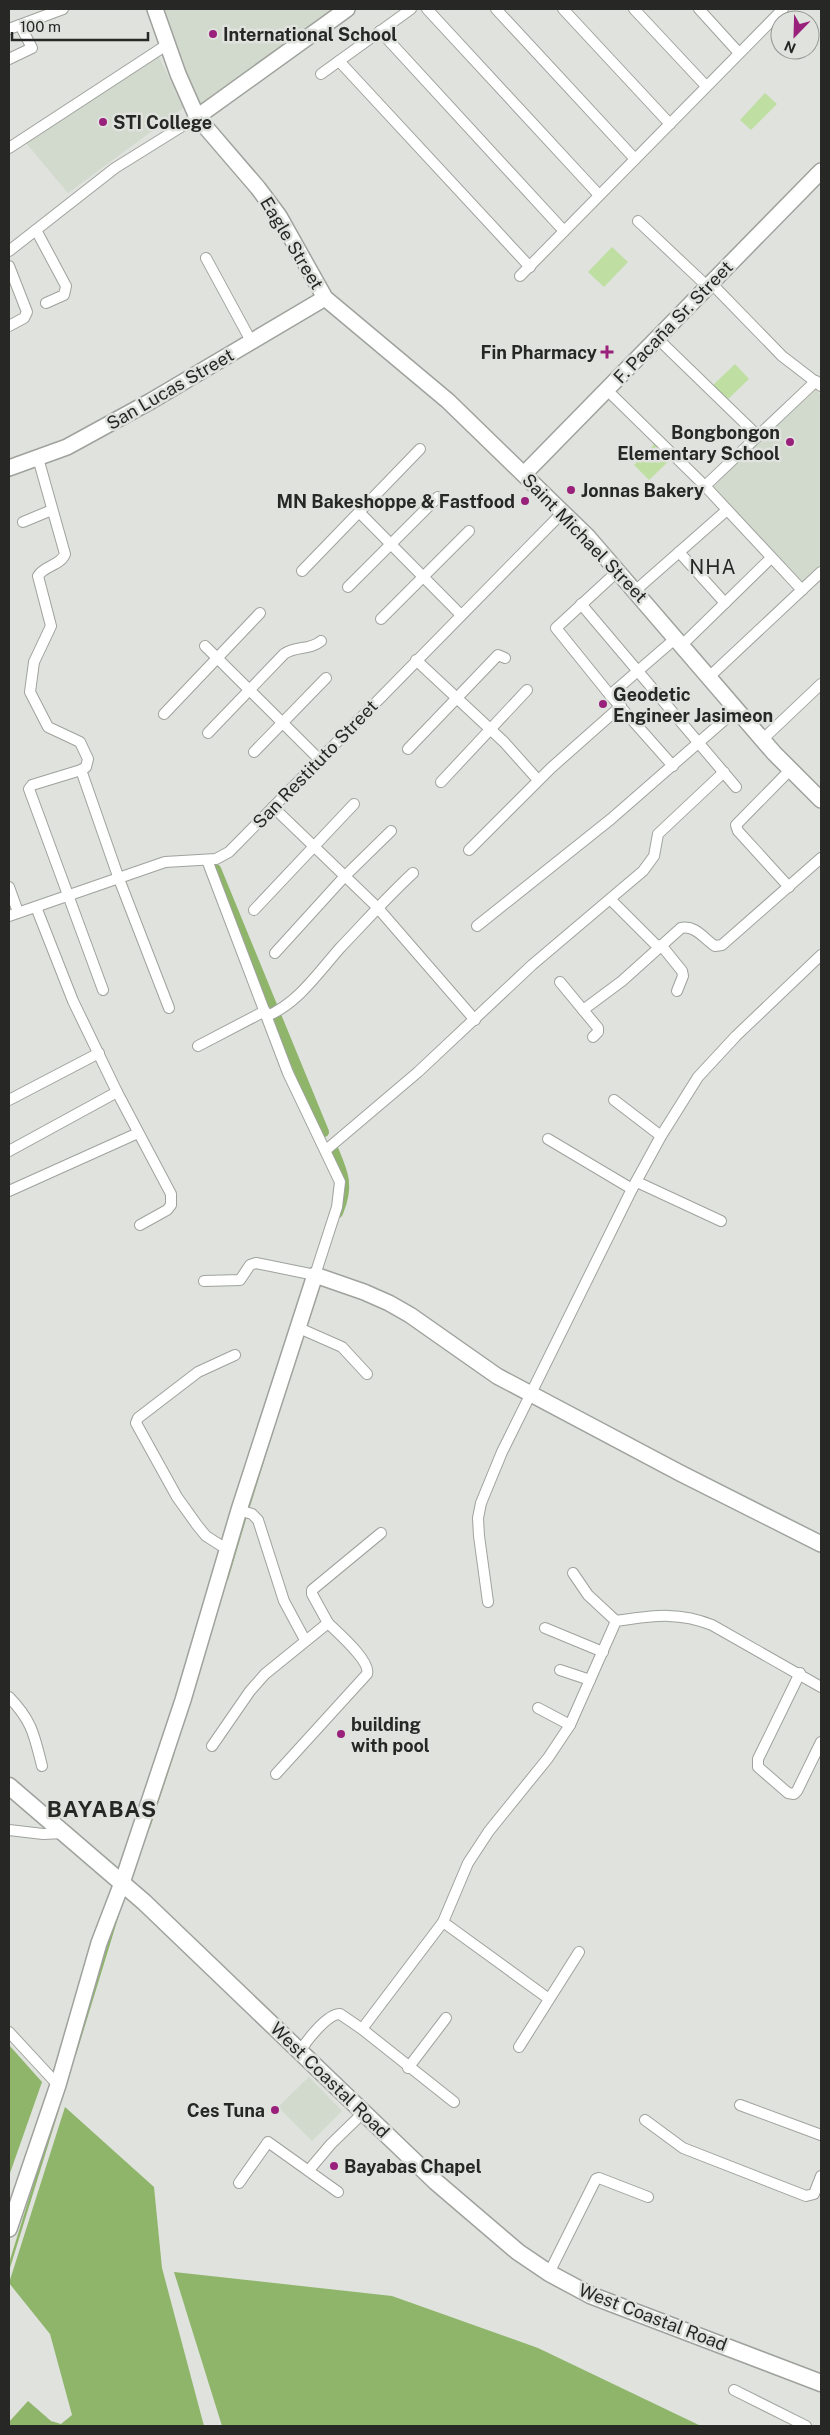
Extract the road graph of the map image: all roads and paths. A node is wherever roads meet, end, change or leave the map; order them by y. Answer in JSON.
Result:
{"nodes":[{"id":1,"x":63,"y":9,"type":"edge"},
{"id":2,"x":155,"y":9,"type":"edge"},
{"id":3,"x":346,"y":9,"type":"edge"},
{"id":4,"x":411,"y":9,"type":"edge"},
{"id":5,"x":427,"y":9,"type":"edge"},
{"id":6,"x":496,"y":9,"type":"edge"},
{"id":7,"x":564,"y":9,"type":"edge"},
{"id":8,"x":634,"y":9,"type":"edge"},
{"id":9,"x":700,"y":9,"type":"edge"},
{"id":10,"x":770,"y":14,"type":"edge"},
{"id":11,"x":20,"y":25,"type":"junction"},
{"id":12,"x":9,"y":29,"type":"edge"},
{"id":13,"x":380,"y":31,"type":"junction"},
{"id":14,"x":168,"y":44,"type":"junction"},
{"id":15,"x":739,"y":53,"type":"junction"},
{"id":16,"x":9,"y":59,"type":"edge"},
{"id":17,"x":339,"y":60,"type":"junction"},
{"id":18,"x":321,"y":74,"type":"dead end"},
{"id":19,"x":706,"y":86,"type":"junction"},
{"id":20,"x":197,"y":117,"type":"junction"},
{"id":21,"x":670,"y":124,"type":"junction"},
{"id":22,"x":9,"y":148,"type":"edge"},
{"id":23,"x":635,"y":159,"type":"junction"},
{"id":24,"x":821,"y":171,"type":"edge"},
{"id":25,"x":599,"y":196,"type":"junction"},
{"id":26,"x":638,"y":221,"type":"dead end"},
{"id":27,"x":36,"y":230,"type":"junction"},
{"id":28,"x":564,"y":232,"type":"junction"},
{"id":29,"x":9,"y":251,"type":"edge"},
{"id":30,"x":206,"y":258,"type":"dead end"},
{"id":31,"x":9,"y":266,"type":"edge"},
{"id":32,"x":530,"y":267,"type":"junction"},
{"id":33,"x":520,"y":276,"type":"dead end"},
{"id":34,"x":709,"y":285,"type":"junction"},
{"id":35,"x":325,"y":298,"type":"junction"},
{"id":36,"x":46,"y":303,"type":"dead end"},
{"id":37,"x":9,"y":326,"type":"edge"},
{"id":38,"x":657,"y":338,"type":"junction"},
{"id":39,"x":250,"y":342,"type":"junction"},
{"id":40,"x":819,"y":383,"type":"edge"},
{"id":41,"x":607,"y":390,"type":"junction"},
{"id":42,"x":758,"y":436,"type":"junction"},
{"id":43,"x":420,"y":449,"type":"dead end"},
{"id":44,"x":38,"y":458,"type":"junction"},
{"id":45,"x":9,"y":468,"type":"edge"},
{"id":46,"x":524,"y":474,"type":"junction"},
{"id":47,"x":705,"y":486,"type":"junction"},
{"id":48,"x":438,"y":497,"type":"dead end"},
{"id":49,"x":52,"y":510,"type":"junction"},
{"id":50,"x":727,"y":510,"type":"junction"},
{"id":51,"x":563,"y":512,"type":"junction"},
{"id":52,"x":360,"y":513,"type":"junction"},
{"id":53,"x":23,"y":522,"type":"dead end"},
{"id":54,"x":469,"y":531,"type":"dead end"},
{"id":55,"x":391,"y":544,"type":"junction"},
{"id":56,"x":679,"y":552,"type":"junction"},
{"id":57,"x":771,"y":558,"type":"junction"},
{"id":58,"x":619,"y":570,"type":"junction"},
{"id":59,"x":302,"y":571,"type":"dead end"},
{"id":60,"x":821,"y":572,"type":"edge"},
{"id":61,"x":423,"y":577,"type":"junction"},
{"id":62,"x":348,"y":587,"type":"dead end"},
{"id":63,"x":636,"y":590,"type":"junction"},
{"id":64,"x":802,"y":590,"type":"junction"},
{"id":65,"x":724,"y":603,"type":"junction"},
{"id":66,"x":581,"y":604,"type":"junction"},
{"id":67,"x":260,"y":612,"type":"dead end"},
{"id":68,"x":461,"y":615,"type":"junction"},
{"id":69,"x":381,"y":619,"type":"dead end"},
{"id":70,"x":321,"y":641,"type":"dead end"},
{"id":71,"x":679,"y":642,"type":"junction"},
{"id":72,"x":204,"y":646,"type":"dead end"},
{"id":73,"x":505,"y":658,"type":"dead end"},
{"id":74,"x":217,"y":659,"type":"junction"},
{"id":75,"x":416,"y":660,"type":"junction"},
{"id":76,"x":638,"y":670,"type":"junction"},
{"id":77,"x":709,"y":677,"type":"junction"},
{"id":78,"x":326,"y":678,"type":"dead end"},
{"id":79,"x":821,"y":684,"type":"edge"},
{"id":80,"x":249,"y":689,"type":"junction"},
{"id":81,"x":527,"y":690,"type":"dead end"},
{"id":82,"x":610,"y":695,"type":"junction"},
{"id":83,"x":456,"y":698,"type":"junction"},
{"id":84,"x":621,"y":706,"type":"junction"},
{"id":85,"x":737,"y":709,"type":"junction"},
{"id":86,"x":164,"y":714,"type":"dead end"},
{"id":87,"x":282,"y":721,"type":"junction"},
{"id":88,"x":490,"y":729,"type":"junction"},
{"id":89,"x":208,"y":732,"type":"dead end"},
{"id":90,"x":762,"y":740,"type":"junction"},
{"id":91,"x":698,"y":743,"type":"junction"},
{"id":92,"x":408,"y":749,"type":"dead end"},
{"id":93,"x":254,"y":752,"type":"dead end"},
{"id":94,"x":319,"y":759,"type":"junction"},
{"id":95,"x":673,"y":766,"type":"junction"},
{"id":96,"x":81,"y":770,"type":"junction"},
{"id":97,"x":790,"y":770,"type":"junction"},
{"id":98,"x":724,"y":772,"type":"junction"},
{"id":99,"x":538,"y":780,"type":"junction"},
{"id":100,"x":440,"y":782,"type":"dead end"},
{"id":101,"x":736,"y":787,"type":"dead end"},
{"id":102,"x":821,"y":800,"type":"edge"},
{"id":103,"x":354,"y":804,"type":"dead end"},
{"id":104,"x":273,"y":807,"type":"junction"},
{"id":105,"x":391,"y":831,"type":"dead end"},
{"id":106,"x":314,"y":846,"type":"junction"},
{"id":107,"x":469,"y":850,"type":"dead end"},
{"id":108,"x":821,"y":858,"type":"edge"},
{"id":109,"x":207,"y":860,"type":"junction"},
{"id":110,"x":413,"y":873,"type":"dead end"},
{"id":111,"x":345,"y":876,"type":"junction"},
{"id":112,"x":119,"y":879,"type":"junction"},
{"id":113,"x":9,"y":887,"type":"edge"},
{"id":114,"x":789,"y":887,"type":"junction"},
{"id":115,"x":69,"y":896,"type":"junction"},
{"id":116,"x":611,"y":900,"type":"junction"},
{"id":117,"x":36,"y":907,"type":"junction"},
{"id":118,"x":377,"y":907,"type":"junction"},
{"id":119,"x":254,"y":910,"type":"dead end"},
{"id":120,"x":14,"y":914,"type":"edge"},
{"id":121,"x":477,"y":926,"type":"dead end"},
{"id":122,"x":659,"y":946,"type":"junction"},
{"id":123,"x":275,"y":953,"type":"dead end"},
{"id":124,"x":821,"y":954,"type":"edge"},
{"id":125,"x":560,"y":982,"type":"dead end"},
{"id":126,"x":103,"y":990,"type":"dead end"},
{"id":127,"x":677,"y":991,"type":"dead end"},
{"id":128,"x":169,"y":1008,"type":"dead end"},
{"id":129,"x":583,"y":1010,"type":"junction"},
{"id":130,"x":270,"y":1014,"type":"junction"},
{"id":131,"x":475,"y":1020,"type":"junction"},
{"id":132,"x":593,"y":1036,"type":"dead end"},
{"id":133,"x":198,"y":1046,"type":"dead end"},
{"id":134,"x":98,"y":1053,"type":"junction"},
{"id":135,"x":117,"y":1092,"type":"junction"},
{"id":136,"x":9,"y":1100,"type":"edge"},
{"id":137,"x":614,"y":1100,"type":"dead end"},
{"id":138,"x":138,"y":1134,"type":"junction"},
{"id":139,"x":661,"y":1136,"type":"junction"},
{"id":140,"x":548,"y":1139,"type":"dead end"},
{"id":141,"x":326,"y":1150,"type":"junction"},
{"id":142,"x":9,"y":1151,"type":"edge"},
{"id":143,"x":634,"y":1185,"type":"junction"},
{"id":144,"x":9,"y":1191,"type":"edge"},
{"id":145,"x":722,"y":1221,"type":"dead end"},
{"id":146,"x":140,"y":1225,"type":"dead end"},
{"id":147,"x":315,"y":1275,"type":"junction"},
{"id":148,"x":204,"y":1281,"type":"dead end"},
{"id":149,"x":304,"y":1329,"type":"junction"},
{"id":150,"x":235,"y":1355,"type":"dead end"},
{"id":151,"x":367,"y":1374,"type":"dead end"},
{"id":152,"x":531,"y":1394,"type":"junction"},
{"id":153,"x":245,"y":1512,"type":"junction"},
{"id":154,"x":380,"y":1533,"type":"dead end"},
{"id":155,"x":821,"y":1544,"type":"edge"},
{"id":156,"x":228,"y":1550,"type":"junction"},
{"id":157,"x":573,"y":1573,"type":"dead end"},
{"id":158,"x":488,"y":1602,"type":"dead end"},
{"id":159,"x":616,"y":1621,"type":"junction"},
{"id":160,"x":328,"y":1624,"type":"junction"},
{"id":161,"x":545,"y":1628,"type":"dead end"},
{"id":162,"x":305,"y":1640,"type":"junction"},
{"id":163,"x":602,"y":1652,"type":"junction"},
{"id":164,"x":560,"y":1670,"type":"dead end"},
{"id":165,"x":800,"y":1673,"type":"junction"},
{"id":166,"x":590,"y":1680,"type":"junction"},
{"id":167,"x":821,"y":1687,"type":"edge"},
{"id":168,"x":9,"y":1697,"type":"edge"},
{"id":169,"x":538,"y":1708,"type":"dead end"},
{"id":170,"x":570,"y":1725,"type":"junction"},
{"id":171,"x":821,"y":1742,"type":"edge"},
{"id":172,"x":212,"y":1746,"type":"dead end"},
{"id":173,"x":42,"y":1766,"type":"dead end"},
{"id":174,"x":276,"y":1774,"type":"dead end"},
{"id":175,"x":9,"y":1786,"type":"edge"},
{"id":176,"x":9,"y":1830,"type":"edge"},
{"id":177,"x":64,"y":1833,"type":"junction"},
{"id":178,"x":122,"y":1883,"type":"junction"},
{"id":179,"x":443,"y":1922,"type":"junction"},
{"id":180,"x":579,"y":1952,"type":"dead end"},
{"id":181,"x":549,"y":1999,"type":"junction"},
{"id":182,"x":446,"y":2018,"type":"dead end"},
{"id":183,"x":362,"y":2029,"type":"junction"},
{"id":184,"x":9,"y":2032,"type":"edge"},
{"id":185,"x":519,"y":2046,"type":"dead end"},
{"id":186,"x":300,"y":2052,"type":"junction"},
{"id":187,"x":408,"y":2068,"type":"junction"},
{"id":188,"x":58,"y":2085,"type":"junction"},
{"id":189,"x":454,"y":2102,"type":"dead end"},
{"id":190,"x":740,"y":2105,"type":"dead end"},
{"id":191,"x":363,"y":2113,"type":"junction"},
{"id":192,"x":645,"y":2120,"type":"dead end"},
{"id":193,"x":821,"y":2135,"type":"edge"},
{"id":194,"x":309,"y":2170,"type":"junction"},
{"id":195,"x":821,"y":2176,"type":"edge"},
{"id":196,"x":239,"y":2183,"type":"dead end"},
{"id":197,"x":338,"y":2192,"type":"dead end"},
{"id":198,"x":648,"y":2197,"type":"dead end"},
{"id":199,"x":9,"y":2229,"type":"edge"},
{"id":200,"x":549,"y":2273,"type":"junction"},
{"id":201,"x":821,"y":2382,"type":"edge"},
{"id":202,"x":734,"y":2390,"type":"dead end"},
{"id":203,"x":806,"y":2426,"type":"edge"}],
"edges":[{"from":1,"to":11,"type":"street"},
{"from":2,"to":14,"type":"street","name":"Eagle Street"},
{"from":3,"to":20,"type":"street"},
{"from":4,"to":13,"type":"street"},
{"from":5,"to":25,"type":"street"},
{"from":6,"to":23,"type":"street"},
{"from":7,"to":21,"type":"street"},
{"from":8,"to":19,"type":"street"},
{"from":9,"to":15,"type":"street"},
{"from":10,"to":15,"type":"street"},
{"from":11,"to":12,"type":"street"},
{"from":11,"to":16,"type":"street"},
{"from":13,"to":17,"type":"street"},
{"from":13,"to":28,"type":"street"},
{"from":14,"to":20,"type":"street","name":"Eagle Street"},
{"from":14,"to":22,"type":"street"},
{"from":15,"to":19,"type":"street"},
{"from":17,"to":18,"type":"street"},
{"from":17,"to":32,"type":"street"},
{"from":19,"to":21,"type":"street"},
{"from":20,"to":27,"type":"street"},
{"from":20,"to":35,"type":"street","name":"Eagle Street"},
{"from":21,"to":23,"type":"street"},
{"from":23,"to":25,"type":"street"},
{"from":24,"to":34,"type":"street","name":"F. Pacaña Sr. Street"},
{"from":25,"to":28,"type":"street"},
{"from":26,"to":34,"type":"street"},
{"from":27,"to":29,"type":"street"},
{"from":27,"to":36,"type":"street"},
{"from":28,"to":32,"type":"street"},
{"from":30,"to":39,"type":"street"},
{"from":31,"to":37,"type":"street"},
{"from":32,"to":33,"type":"street"},
{"from":34,"to":38,"type":"street","name":"F. Pacaña Sr. Street"},
{"from":34,"to":40,"type":"street"},
{"from":35,"to":39,"type":"street","name":"San Lucas Street"},
{"from":35,"to":46,"type":"street","name":"Saint Michael Street"},
{"from":38,"to":41,"type":"street","name":"F. Pacaña Sr. Street"},
{"from":38,"to":42,"type":"street"},
{"from":39,"to":44,"type":"street","name":"San Lucas Street"},
{"from":40,"to":42,"type":"street"},
{"from":41,"to":46,"type":"street","name":"F. Pacaña Sr. Street"},
{"from":41,"to":47,"type":"street"},
{"from":42,"to":47,"type":"street"},
{"from":43,"to":52,"type":"street"},
{"from":44,"to":45,"type":"street","name":"San Lucas Street"},
{"from":44,"to":49,"type":"street"},
{"from":46,"to":51,"type":"street","name":"Saint Michael Street"},
{"from":47,"to":50,"type":"street"},
{"from":48,"to":55,"type":"street"},
{"from":49,"to":53,"type":"street"},
{"from":49,"to":96,"type":"street"},
{"from":50,"to":56,"type":"street"},
{"from":50,"to":57,"type":"street"},
{"from":51,"to":58,"type":"street","name":"Saint Michael Street"},
{"from":51,"to":68,"type":"street","name":"San Restituto Street"},
{"from":52,"to":55,"type":"street"},
{"from":52,"to":59,"type":"street"},
{"from":54,"to":61,"type":"street"},
{"from":55,"to":61,"type":"street"},
{"from":55,"to":62,"type":"street"},
{"from":56,"to":63,"type":"street"},
{"from":56,"to":65,"type":"street"},
{"from":57,"to":64,"type":"street"},
{"from":57,"to":65,"type":"street"},
{"from":58,"to":63,"type":"street","name":"Saint Michael Street"},
{"from":58,"to":66,"type":"street"},
{"from":60,"to":64,"type":"street"},
{"from":61,"to":68,"type":"street"},
{"from":61,"to":69,"type":"street"},
{"from":63,"to":71,"type":"street","name":"Saint Michael Street"},
{"from":64,"to":77,"type":"street"},
{"from":65,"to":71,"type":"street"},
{"from":66,"to":76,"type":"street"},
{"from":66,"to":82,"type":"street"},
{"from":67,"to":74,"type":"street"},
{"from":68,"to":75,"type":"street","name":"San Restituto Street"},
{"from":70,"to":80,"type":"street"},
{"from":71,"to":76,"type":"street"},
{"from":71,"to":77,"type":"street","name":"Saint Michael Street"},
{"from":72,"to":74,"type":"street"},
{"from":73,"to":83,"type":"street"},
{"from":74,"to":80,"type":"street"},
{"from":74,"to":86,"type":"street"},
{"from":75,"to":83,"type":"street"},
{"from":75,"to":94,"type":"street","name":"San Restituto Street"},
{"from":76,"to":82,"type":"street"},
{"from":76,"to":91,"type":"street"},
{"from":77,"to":85,"type":"street","name":"Saint Michael Street"},
{"from":78,"to":87,"type":"street"},
{"from":79,"to":90,"type":"street"},
{"from":80,"to":87,"type":"street"},
{"from":80,"to":89,"type":"street"},
{"from":81,"to":88,"type":"street"},
{"from":82,"to":84,"type":"street"},
{"from":83,"to":88,"type":"street"},
{"from":83,"to":92,"type":"street"},
{"from":84,"to":95,"type":"street"},
{"from":84,"to":99,"type":"street"},
{"from":85,"to":90,"type":"street","name":"Saint Michael Street"},
{"from":85,"to":91,"type":"street"},
{"from":87,"to":93,"type":"street"},
{"from":87,"to":94,"type":"street"},
{"from":88,"to":99,"type":"street"},
{"from":88,"to":100,"type":"street"},
{"from":90,"to":97,"type":"street","name":"Saint Michael Street"},
{"from":91,"to":95,"type":"street"},
{"from":91,"to":98,"type":"street"},
{"from":94,"to":104,"type":"street","name":"San Restituto Street"},
{"from":95,"to":121,"type":"street"},
{"from":96,"to":112,"type":"street"},
{"from":96,"to":115,"type":"street"},
{"from":97,"to":102,"type":"street","name":"Saint Michael Street"},
{"from":97,"to":114,"type":"street"},
{"from":98,"to":101,"type":"street"},
{"from":98,"to":116,"type":"street"},
{"from":99,"to":107,"type":"street"},
{"from":103,"to":106,"type":"street"},
{"from":104,"to":106,"type":"street"},
{"from":104,"to":109,"type":"street","name":"San Restituto Street"},
{"from":105,"to":111,"type":"street"},
{"from":106,"to":111,"type":"street"},
{"from":106,"to":119,"type":"street"},
{"from":108,"to":114,"type":"street"},
{"from":109,"to":112,"type":"street","name":"San Restituto Street"},
{"from":109,"to":130,"type":"street"},
{"from":110,"to":118,"type":"street"},
{"from":111,"to":118,"type":"street"},
{"from":111,"to":123,"type":"street"},
{"from":112,"to":115,"type":"street","name":"San Restituto Street"},
{"from":112,"to":128,"type":"street"},
{"from":113,"to":120,"type":"street"},
{"from":114,"to":122,"type":"street"},
{"from":115,"to":117,"type":"street","name":"San Restituto Street"},
{"from":115,"to":126,"type":"street"},
{"from":116,"to":122,"type":"street"},
{"from":116,"to":131,"type":"street"},
{"from":117,"to":120,"type":"street","name":"San Restituto Street"},
{"from":117,"to":134,"type":"street"},
{"from":118,"to":130,"type":"street"},
{"from":118,"to":131,"type":"street"},
{"from":122,"to":127,"type":"street"},
{"from":122,"to":129,"type":"street"},
{"from":124,"to":139,"type":"street"},
{"from":125,"to":129,"type":"street"},
{"from":129,"to":132,"type":"street"},
{"from":130,"to":133,"type":"street"},
{"from":130,"to":141,"type":"street"},
{"from":131,"to":141,"type":"street"},
{"from":134,"to":135,"type":"street"},
{"from":134,"to":136,"type":"street"},
{"from":135,"to":138,"type":"street"},
{"from":135,"to":142,"type":"street"},
{"from":137,"to":139,"type":"street"},
{"from":138,"to":144,"type":"street"},
{"from":138,"to":146,"type":"street"},
{"from":139,"to":143,"type":"street"},
{"from":140,"to":143,"type":"street"},
{"from":141,"to":147,"type":"street"},
{"from":143,"to":145,"type":"street"},
{"from":143,"to":152,"type":"street"},
{"from":147,"to":148,"type":"street"},
{"from":147,"to":149,"type":"street"},
{"from":147,"to":152,"type":"street"},
{"from":149,"to":151,"type":"street"},
{"from":149,"to":153,"type":"street"},
{"from":150,"to":156,"type":"street"},
{"from":152,"to":155,"type":"street"},
{"from":152,"to":158,"type":"street"},
{"from":153,"to":156,"type":"street"},
{"from":153,"to":162,"type":"street"},
{"from":154,"to":160,"type":"street"},
{"from":156,"to":178,"type":"street"},
{"from":157,"to":159,"type":"street"},
{"from":159,"to":163,"type":"street"},
{"from":159,"to":165,"type":"street"},
{"from":160,"to":162,"type":"street"},
{"from":160,"to":174,"type":"street"},
{"from":161,"to":163,"type":"street"},
{"from":162,"to":172,"type":"street"},
{"from":163,"to":166,"type":"street"},
{"from":164,"to":166,"type":"street"},
{"from":165,"to":167,"type":"street"},
{"from":165,"to":171,"type":"street"},
{"from":166,"to":170,"type":"street"},
{"from":168,"to":173,"type":"street"},
{"from":169,"to":170,"type":"street"},
{"from":170,"to":179,"type":"street"},
{"from":175,"to":177,"type":"main road","name":"West Coastal Road"},
{"from":176,"to":177,"type":"street"},
{"from":177,"to":178,"type":"main road","name":"West Coastal Road"},
{"from":178,"to":186,"type":"main road","name":"West Coastal Road"},
{"from":178,"to":188,"type":"street"},
{"from":179,"to":181,"type":"street"},
{"from":179,"to":183,"type":"street"},
{"from":180,"to":181,"type":"street"},
{"from":181,"to":185,"type":"street"},
{"from":182,"to":187,"type":"street"},
{"from":183,"to":186,"type":"street"},
{"from":183,"to":187,"type":"street"},
{"from":184,"to":188,"type":"street"},
{"from":186,"to":191,"type":"main road","name":"West Coastal Road"},
{"from":187,"to":189,"type":"street"},
{"from":188,"to":199,"type":"street"},
{"from":190,"to":193,"type":"street"},
{"from":191,"to":194,"type":"street"},
{"from":191,"to":200,"type":"main road","name":"West Coastal Road"},
{"from":192,"to":195,"type":"street"},
{"from":194,"to":196,"type":"street"},
{"from":194,"to":197,"type":"street"},
{"from":198,"to":200,"type":"street"},
{"from":200,"to":201,"type":"main road","name":"West Coastal Road"},
{"from":202,"to":203,"type":"street"}]}
